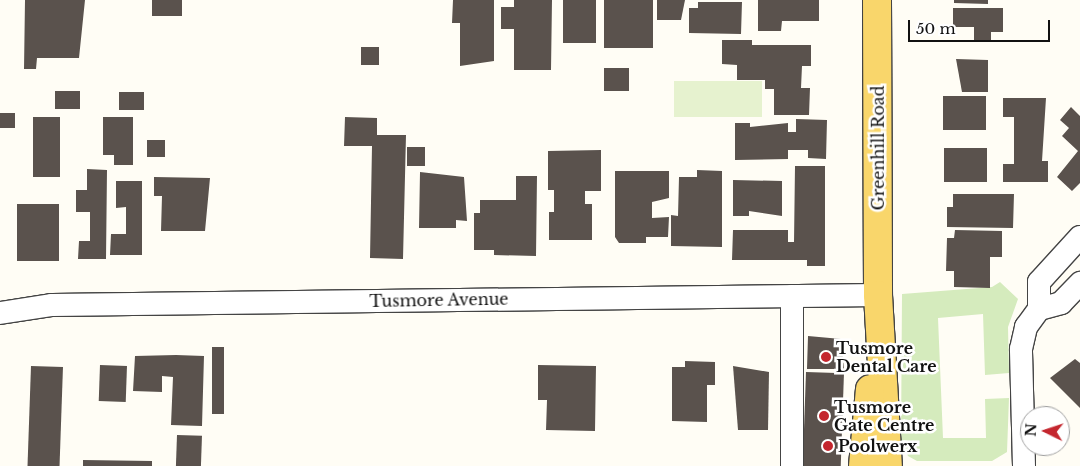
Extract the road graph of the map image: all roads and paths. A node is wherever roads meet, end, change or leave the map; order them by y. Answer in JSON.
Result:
{"nodes":[{"id":1,"x":877,"y":0,"type":"edge"},
{"id":2,"x":1080,"y":237,"type":"edge"},
{"id":3,"x":1080,"y":283,"type":"edge"},
{"id":4,"x":792,"y":296,"type":"junction"},
{"id":5,"x":878,"y":296,"type":"junction"},
{"id":6,"x":1039,"y":309,"type":"junction"},
{"id":7,"x":0,"y":313,"type":"edge"},
{"id":8,"x":792,"y":466,"type":"edge"},
{"id":9,"x":863,"y":466,"type":"edge"},
{"id":10,"x":888,"y":466,"type":"edge"},
{"id":11,"x":1024,"y":466,"type":"edge"}],
"edges":[{"from":1,"to":5,"type":"main road","name":"Greenhill Road"},
{"from":2,"to":6,"type":"street"},
{"from":3,"to":6,"type":"street"},
{"from":4,"to":5,"type":"street","name":"Tusmore Avenue"},
{"from":4,"to":7,"type":"street","name":"Tusmore Avenue"},
{"from":4,"to":8,"type":"street"},
{"from":5,"to":9,"type":"main road","name":"Greenhill Road"},
{"from":5,"to":10,"type":"main road","name":"Greenhill Road"},
{"from":6,"to":11,"type":"street"}]}
